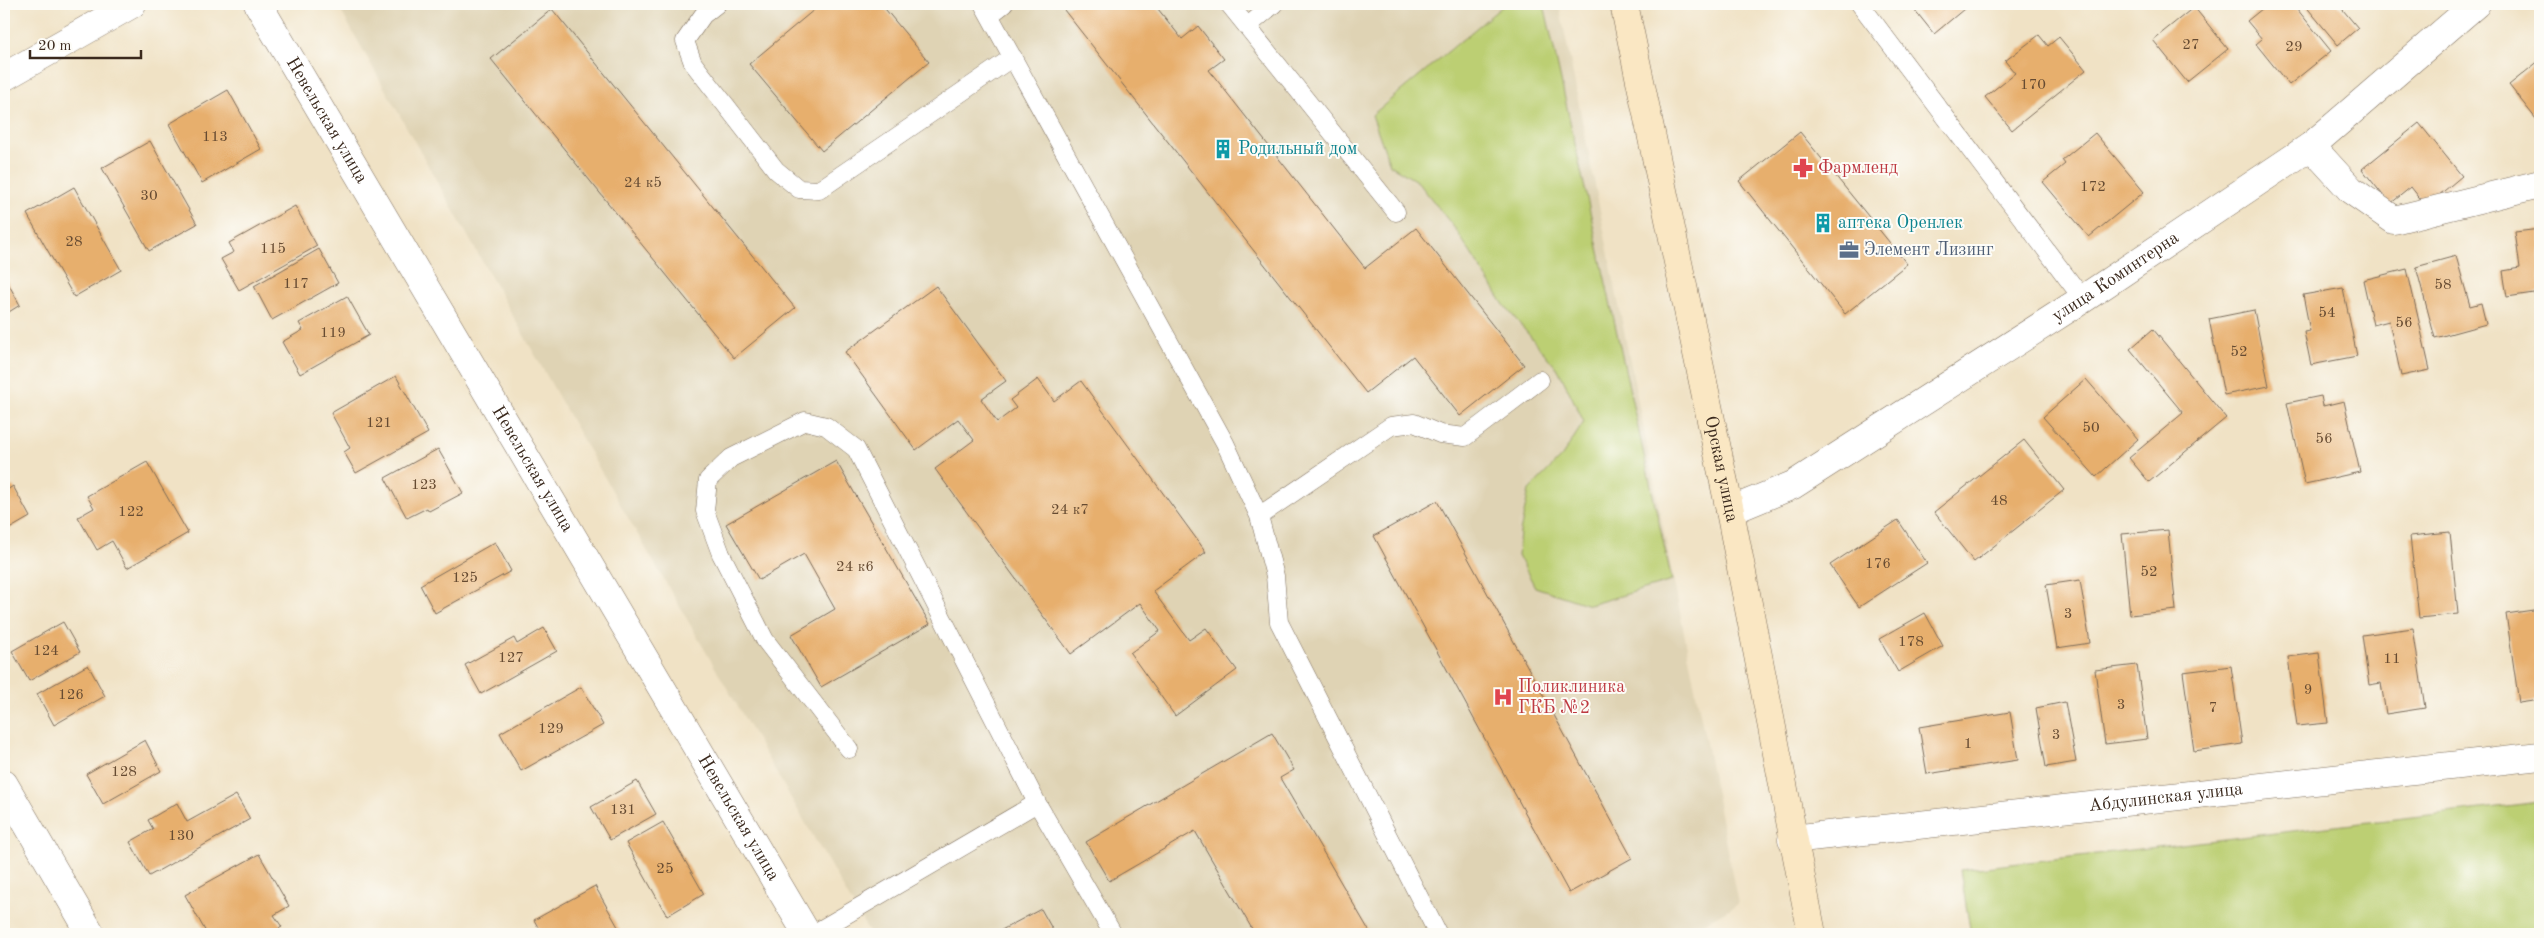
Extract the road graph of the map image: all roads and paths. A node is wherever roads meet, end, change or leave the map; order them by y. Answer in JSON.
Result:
{"nodes":[{"id":1,"x":132,"y":4,"type":"edge"},
{"id":2,"x":258,"y":4,"type":"edge"},
{"id":3,"x":717,"y":4,"type":"edge"},
{"id":4,"x":1004,"y":4,"type":"edge"},
{"id":5,"x":1229,"y":4,"type":"edge"},
{"id":6,"x":1274,"y":4,"type":"edge"},
{"id":7,"x":1624,"y":4,"type":"edge"},
{"id":8,"x":1860,"y":4,"type":"edge"},
{"id":9,"x":2476,"y":4,"type":"edge"},
{"id":10,"x":987,"y":10,"type":"edge"},
{"id":11,"x":1248,"y":26,"type":"junction"},
{"id":12,"x":1013,"y":57,"type":"junction"},
{"id":13,"x":4,"y":77,"type":"edge"},
{"id":14,"x":2310,"y":146,"type":"junction"},
{"id":15,"x":2540,"y":184,"type":"edge"},
{"id":16,"x":1396,"y":212,"type":"dead end"},
{"id":17,"x":2083,"y":299,"type":"junction"},
{"id":18,"x":1540,"y":380,"type":"dead end"},
{"id":19,"x":1730,"y":510,"type":"junction"},
{"id":20,"x":1259,"y":516,"type":"junction"},
{"id":21,"x":849,"y":749,"type":"dead end"},
{"id":22,"x":2540,"y":756,"type":"edge"},
{"id":23,"x":4,"y":784,"type":"edge"},
{"id":24,"x":1037,"y":803,"type":"junction"},
{"id":25,"x":1792,"y":839,"type":"junction"},
{"id":26,"x":91,"y":934,"type":"edge"},
{"id":27,"x":807,"y":934,"type":"edge"},
{"id":28,"x":813,"y":934,"type":"edge"},
{"id":29,"x":1113,"y":934,"type":"edge"},
{"id":30,"x":1438,"y":934,"type":"edge"},
{"id":31,"x":1812,"y":934,"type":"edge"}],
"edges":[{"from":1,"to":13,"type":"street"},
{"from":2,"to":27,"type":"street","name":"Невельская улица"},
{"from":3,"to":12,"type":"lane"},
{"from":4,"to":10,"type":"lane"},
{"from":5,"to":11,"type":"lane"},
{"from":6,"to":11,"type":"lane"},
{"from":7,"to":19,"type":"main road","name":"Орская улица"},
{"from":8,"to":17,"type":"lane"},
{"from":9,"to":14,"type":"street","name":"улица Коминтерна"},
{"from":10,"to":12,"type":"lane"},
{"from":11,"to":16,"type":"lane"},
{"from":12,"to":20,"type":"lane"},
{"from":14,"to":15,"type":"street"},
{"from":14,"to":17,"type":"street","name":"улица Коминтерна"},
{"from":17,"to":19,"type":"street","name":"улица Коминтерна"},
{"from":18,"to":20,"type":"lane"},
{"from":19,"to":25,"type":"main road","name":"Орская улица"},
{"from":20,"to":30,"type":"lane"},
{"from":21,"to":24,"type":"lane"},
{"from":22,"to":25,"type":"street","name":"Абдулинская улица"},
{"from":23,"to":26,"type":"street"},
{"from":24,"to":28,"type":"lane"},
{"from":24,"to":29,"type":"lane"},
{"from":25,"to":31,"type":"main road","name":"Орская улица"}]}
